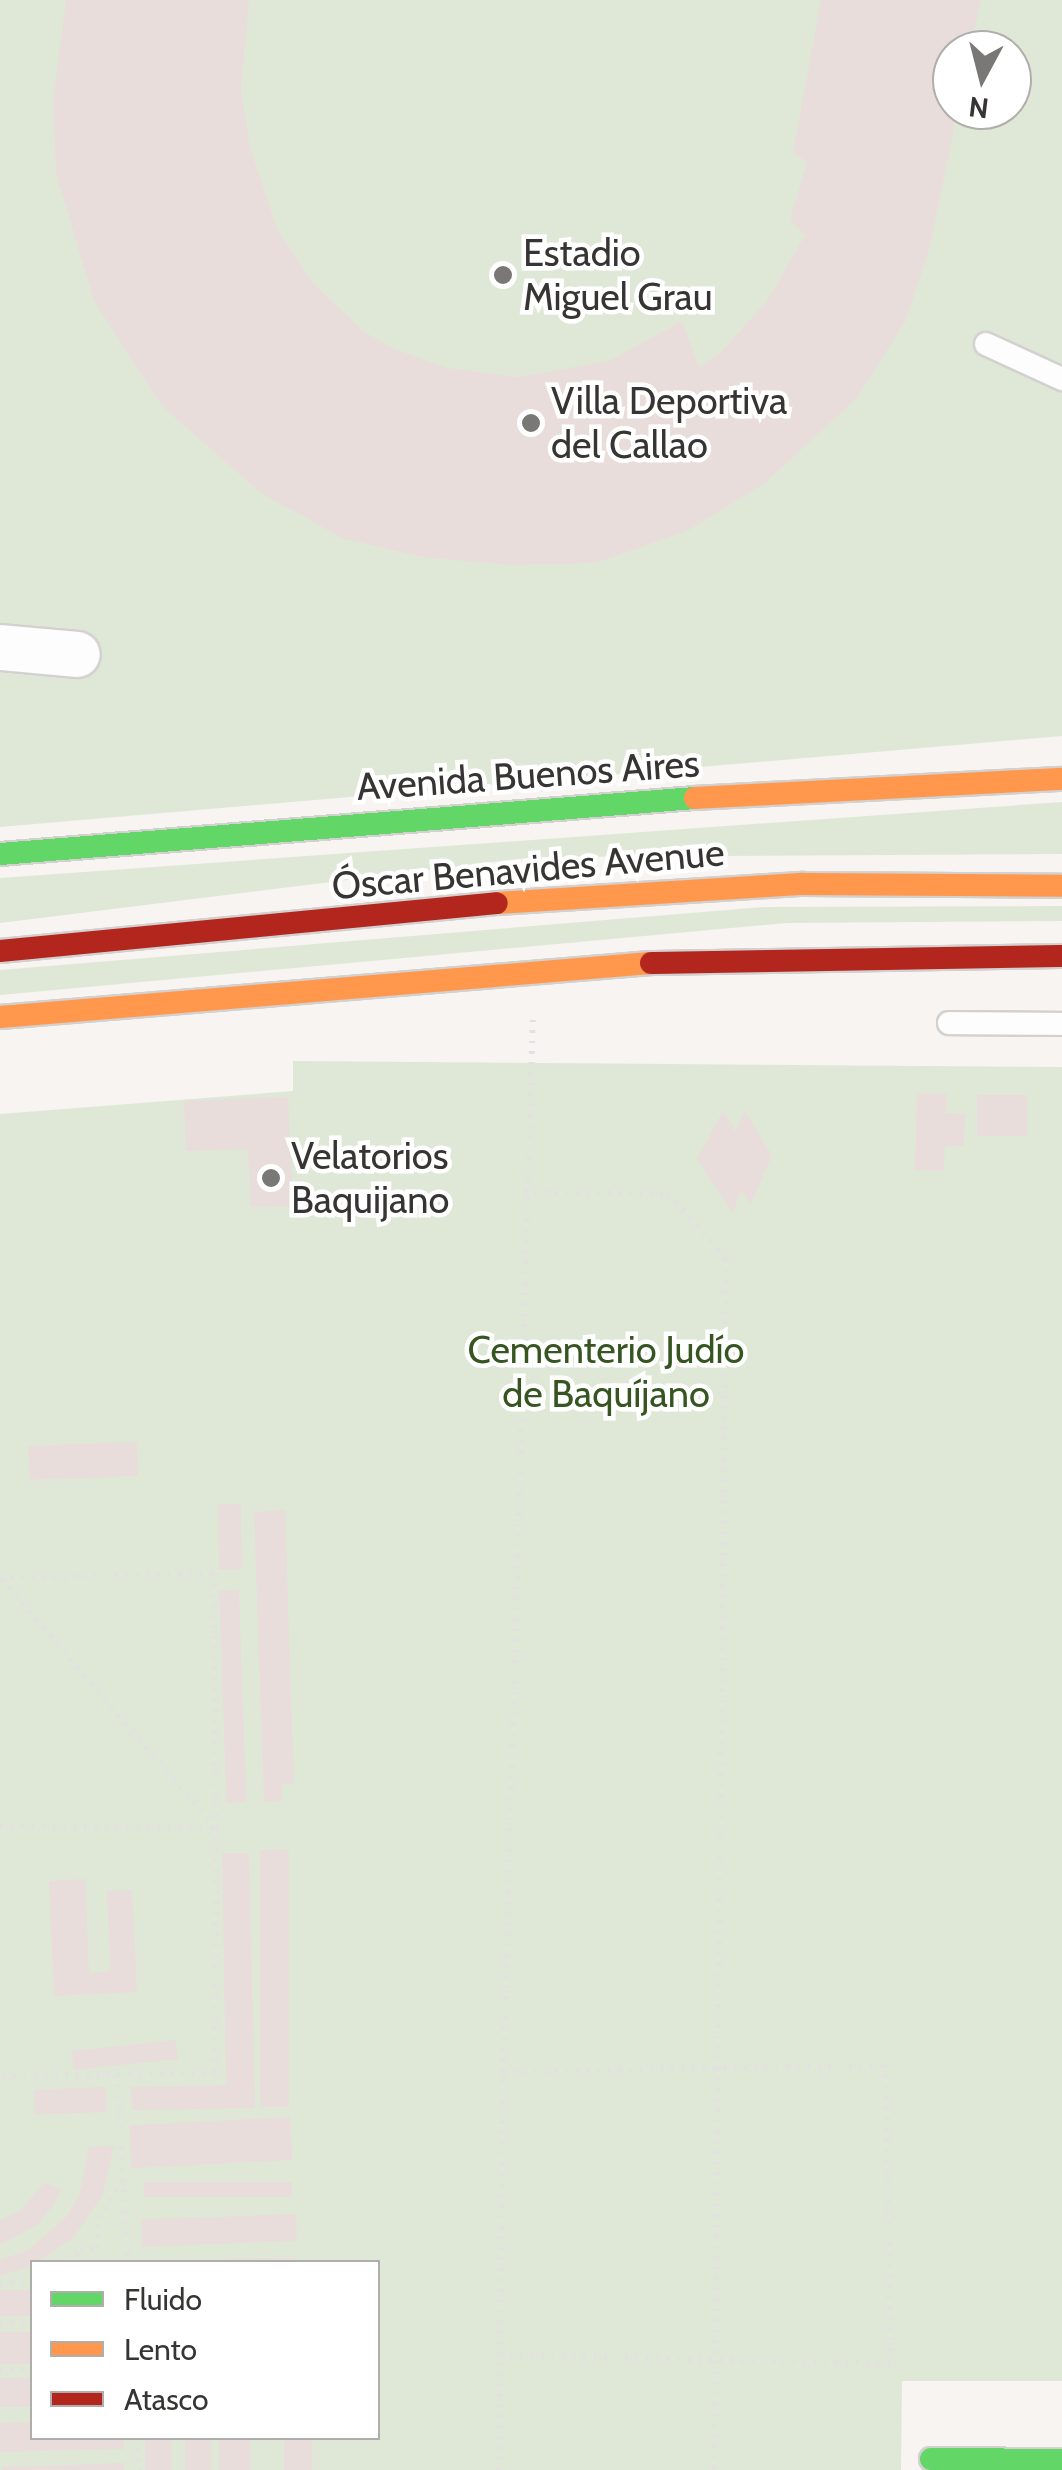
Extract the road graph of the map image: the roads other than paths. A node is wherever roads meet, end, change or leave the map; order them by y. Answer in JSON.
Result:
{"nodes":[{"id":1,"x":986,"y":344,"type":"dead end"},
{"id":2,"x":1062,"y":378,"type":"edge"},
{"id":3,"x":0,"y":648,"type":"edge"},
{"id":4,"x":77,"y":654,"type":"dead end"},
{"id":5,"x":1062,"y":779,"type":"edge"},
{"id":6,"x":0,"y":854,"type":"edge"},
{"id":7,"x":1062,"y":886,"type":"edge"},
{"id":8,"x":0,"y":951,"type":"edge"},
{"id":9,"x":1062,"y":956,"type":"edge"},
{"id":10,"x":0,"y":1017,"type":"edge"},
{"id":11,"x":950,"y":1023,"type":"dead end"},
{"id":12,"x":1062,"y":1024,"type":"edge"},
{"id":13,"x":931,"y":2459,"type":"dead end"},
{"id":14,"x":1038,"y":2463,"type":"edge"}],
"edges":[{"from":1,"to":2,"type":"lane"},
{"from":3,"to":4,"type":"street"},
{"from":5,"to":6,"type":"main road","name":"Avenida Buenos Aires"},
{"from":7,"to":8,"type":"main road","name":"Óscar Benavides Avenue"},
{"from":9,"to":10,"type":"main road"},
{"from":11,"to":12,"type":"lane"},
{"from":13,"to":14,"type":"main road"}]}
